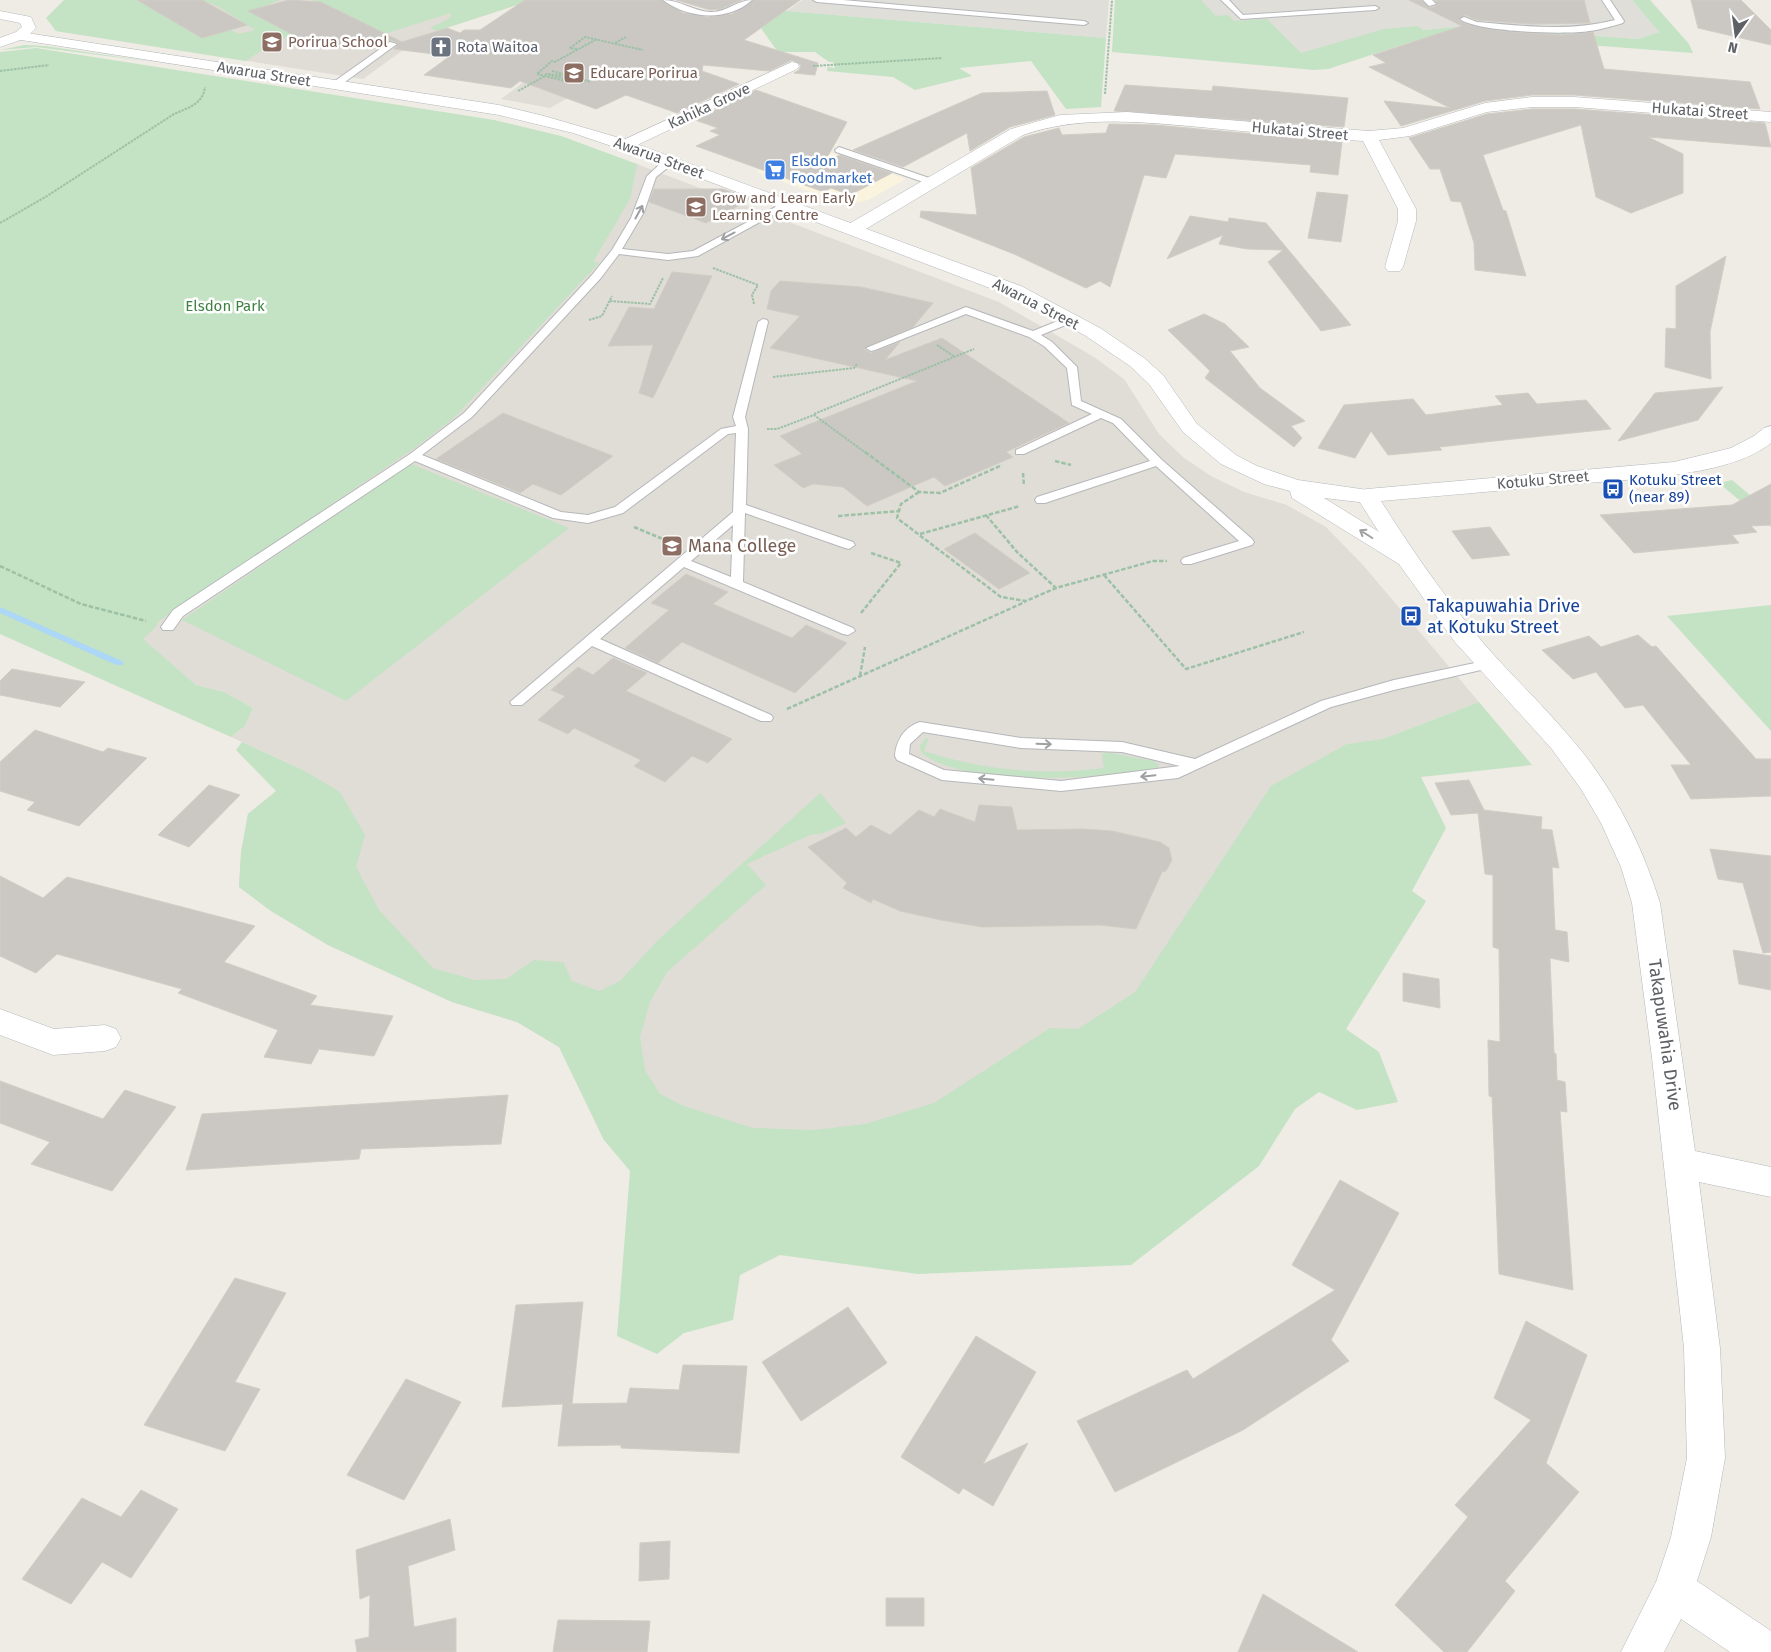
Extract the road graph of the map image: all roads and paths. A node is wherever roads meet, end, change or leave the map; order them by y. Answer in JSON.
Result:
{"nodes":[{"id":1,"x":667,"y":0,"type":"edge"},
{"id":2,"x":748,"y":0,"type":"edge"},
{"id":3,"x":817,"y":0,"type":"edge"},
{"id":4,"x":1112,"y":0,"type":"edge"},
{"id":5,"x":1225,"y":0,"type":"edge"},
{"id":6,"x":1606,"y":0,"type":"edge"},
{"id":7,"x":32,"y":6,"type":"dead end"},
{"id":8,"x":1,"y":8,"type":"edge"},
{"id":9,"x":1375,"y":8,"type":"dead end"},
{"id":10,"x":20,"y":17,"type":"junction"},
{"id":11,"x":1464,"y":19,"type":"dead end"},
{"id":12,"x":1084,"y":23,"type":"dead end"},
{"id":13,"x":20,"y":36,"type":"junction"},
{"id":14,"x":626,"y":38,"type":"dead end"},
{"id":15,"x":597,"y":39,"type":"junction"},
{"id":16,"x":0,"y":43,"type":"edge"},
{"id":17,"x":393,"y":44,"type":"dead end"},
{"id":18,"x":614,"y":44,"type":"junction"},
{"id":19,"x":578,"y":50,"type":"junction"},
{"id":20,"x":643,"y":50,"type":"dead end"},
{"id":21,"x":942,"y":58,"type":"dead end"},
{"id":22,"x":792,"y":66,"type":"joint"},
{"id":23,"x":552,"y":71,"type":"dead end"},
{"id":24,"x":545,"y":76,"type":"junction"},
{"id":25,"x":571,"y":76,"type":"junction"},
{"id":26,"x":576,"y":78,"type":"junction"},
{"id":27,"x":564,"y":80,"type":"junction"},
{"id":28,"x":591,"y":82,"type":"dead end"},
{"id":29,"x":203,"y":83,"type":"dead end"},
{"id":30,"x":335,"y":85,"type":"junction"},
{"id":31,"x":515,"y":92,"type":"dead end"},
{"id":32,"x":1105,"y":96,"type":"dead end"},
{"id":33,"x":1771,"y":117,"type":"edge"},
{"id":34,"x":1369,"y":136,"type":"junction"},
{"id":35,"x":626,"y":145,"type":"junction"},
{"id":36,"x":839,"y":150,"type":"dead end"},
{"id":37,"x":671,"y":162,"type":"junction"},
{"id":38,"x":932,"y":182,"type":"junction"},
{"id":39,"x":786,"y":205,"type":"junction"},
{"id":40,"x":0,"y":223,"type":"edge"},
{"id":41,"x":853,"y":229,"type":"junction"},
{"id":42,"x":616,"y":252,"type":"junction"},
{"id":43,"x":712,"y":267,"type":"dead end"},
{"id":44,"x":1394,"y":267,"type":"dead end"},
{"id":45,"x":667,"y":270,"type":"dead end"},
{"id":46,"x":751,"y":282,"type":"dead end"},
{"id":47,"x":610,"y":300,"type":"dead end"},
{"id":48,"x":1069,"y":320,"type":"junction"},
{"id":49,"x":763,"y":322,"type":"dead end"},
{"id":50,"x":1033,"y":335,"type":"junction"},
{"id":51,"x":933,"y":342,"type":"dead end"},
{"id":52,"x":871,"y":348,"type":"joint"},
{"id":53,"x":974,"y":348,"type":"dead end"},
{"id":54,"x":955,"y":357,"type":"junction"},
{"id":55,"x":749,"y":380,"type":"junction"},
{"id":56,"x":1101,"y":414,"type":"junction"},
{"id":57,"x":814,"y":415,"type":"junction"},
{"id":58,"x":742,"y":430,"type":"junction"},
{"id":59,"x":1771,"y":432,"type":"edge"},
{"id":60,"x":1020,"y":452,"type":"junction"},
{"id":61,"x":414,"y":456,"type":"junction"},
{"id":62,"x":1158,"y":462,"type":"junction"},
{"id":63,"x":1114,"y":476,"type":"junction"},
{"id":64,"x":1285,"y":484,"type":"junction"},
{"id":65,"x":919,"y":492,"type":"junction"},
{"id":66,"x":1367,"y":496,"type":"junction"},
{"id":67,"x":1041,"y":500,"type":"joint"},
{"id":68,"x":1026,"y":504,"type":"junction"},
{"id":69,"x":739,"y":510,"type":"junction"},
{"id":70,"x":899,"y":511,"type":"junction"},
{"id":71,"x":986,"y":515,"type":"junction"},
{"id":72,"x":800,"y":528,"type":"junction"},
{"id":73,"x":639,"y":529,"type":"dead end"},
{"id":74,"x":919,"y":534,"type":"junction"},
{"id":75,"x":663,"y":539,"type":"dead end"},
{"id":76,"x":849,"y":545,"type":"joint"},
{"id":77,"x":1407,"y":560,"type":"junction"},
{"id":78,"x":1186,"y":561,"type":"joint"},
{"id":79,"x":682,"y":562,"type":"junction"},
{"id":80,"x":0,"y":566,"type":"edge"},
{"id":81,"x":1104,"y":575,"type":"junction"},
{"id":82,"x":737,"y":584,"type":"junction"},
{"id":83,"x":1056,"y":588,"type":"junction"},
{"id":84,"x":1026,"y":601,"type":"junction"},
{"id":85,"x":168,"y":627,"type":"joint"},
{"id":86,"x":848,"y":630,"type":"joint"},
{"id":87,"x":1304,"y":632,"type":"dead end"},
{"id":88,"x":591,"y":640,"type":"junction"},
{"id":89,"x":1488,"y":664,"type":"junction"},
{"id":90,"x":517,"y":702,"type":"dead end"},
{"id":91,"x":766,"y":718,"type":"joint"},
{"id":92,"x":1194,"y":764,"type":"junction"},
{"id":93,"x":0,"y":1022,"type":"edge"},
{"id":94,"x":105,"y":1038,"type":"dead end"},
{"id":95,"x":1681,"y":1163,"type":"junction"},
{"id":96,"x":1771,"y":1182,"type":"edge"},
{"id":97,"x":1674,"y":1590,"type":"junction"},
{"id":98,"x":1642,"y":1652,"type":"edge"},
{"id":99,"x":1766,"y":1652,"type":"edge"}],
"edges":[{"from":1,"to":2,"type":"lane"},
{"from":3,"to":12,"type":"lane"},
{"from":4,"to":32,"type":"path"},
{"from":5,"to":9,"type":"lane"},
{"from":6,"to":11,"type":"lane"},
{"from":7,"to":10,"type":"street"},
{"from":8,"to":10,"type":"street"},
{"from":10,"to":13,"type":"street"},
{"from":13,"to":16,"type":"street"},
{"from":13,"to":30,"type":"street","name":"Awarua Street"},
{"from":14,"to":18,"type":"path"},
{"from":15,"to":18,"type":"path"},
{"from":15,"to":19,"type":"path"},
{"from":15,"to":19,"type":"path"},
{"from":17,"to":30,"type":"lane"},
{"from":18,"to":20,"type":"path"},
{"from":19,"to":24,"type":"path"},
{"from":21,"to":22,"type":"path"},
{"from":22,"to":35,"type":"street","name":"Kahika Grove"},
{"from":23,"to":25,"type":"path"},
{"from":24,"to":27,"type":"path"},
{"from":24,"to":31,"type":"path"},
{"from":25,"to":26,"type":"path"},
{"from":25,"to":27,"type":"path"},
{"from":26,"to":27,"type":"path"},
{"from":26,"to":28,"type":"path"},
{"from":29,"to":40,"type":"path"},
{"from":30,"to":35,"type":"street","name":"Awarua Street"},
{"from":33,"to":34,"type":"street","name":"Hukatai Street"},
{"from":34,"to":38,"type":"street","name":"Hukatai Street"},
{"from":34,"to":44,"type":"street"},
{"from":35,"to":37,"type":"street","name":"Awarua Street"},
{"from":36,"to":38,"type":"lane"},
{"from":37,"to":39,"type":"street","name":"Awarua Street"},
{"from":42,"to":37,"type":"lane","one_way":true},
{"from":38,"to":41,"type":"street","name":"Hukatai Street"},
{"from":39,"to":41,"type":"street","name":"Awarua Street"},
{"from":39,"to":42,"type":"lane","one_way":true},
{"from":41,"to":48,"type":"street","name":"Awarua Street"},
{"from":42,"to":61,"type":"lane"},
{"from":43,"to":46,"type":"path"},
{"from":45,"to":47,"type":"path"},
{"from":48,"to":50,"type":"lane"},
{"from":48,"to":64,"type":"street","name":"Awarua Street"},
{"from":49,"to":55,"type":"lane"},
{"from":50,"to":52,"type":"lane"},
{"from":50,"to":56,"type":"lane"},
{"from":51,"to":54,"type":"path"},
{"from":52,"to":55,"type":"path"},
{"from":53,"to":54,"type":"path"},
{"from":54,"to":57,"type":"path"},
{"from":55,"to":58,"type":"lane"},
{"from":56,"to":60,"type":"lane"},
{"from":56,"to":62,"type":"lane"},
{"from":57,"to":58,"type":"path"},
{"from":57,"to":65,"type":"path"},
{"from":58,"to":61,"type":"lane"},
{"from":58,"to":69,"type":"lane"},
{"from":59,"to":66,"type":"street","name":"Kotuku Street"},
{"from":60,"to":63,"type":"path"},
{"from":60,"to":65,"type":"path"},
{"from":60,"to":68,"type":"path"},
{"from":61,"to":85,"type":"lane"},
{"from":62,"to":63,"type":"lane"},
{"from":62,"to":78,"type":"lane"},
{"from":63,"to":67,"type":"lane"},
{"from":64,"to":66,"type":"street","name":"Awarua Street"},
{"from":77,"to":64,"type":"street","one_way":true},
{"from":65,"to":70,"type":"path"},
{"from":66,"to":77,"type":"street","name":"Takapuwahia Drive"},
{"from":67,"to":68,"type":"path"},
{"from":68,"to":71,"type":"path"},
{"from":69,"to":72,"type":"lane"},
{"from":69,"to":79,"type":"lane"},
{"from":69,"to":82,"type":"lane"},
{"from":70,"to":72,"type":"path"},
{"from":70,"to":74,"type":"path"},
{"from":71,"to":74,"type":"path"},
{"from":71,"to":83,"type":"path"},
{"from":72,"to":76,"type":"lane"},
{"from":73,"to":75,"type":"path"},
{"from":74,"to":84,"type":"path"},
{"from":76,"to":86,"type":"path"},
{"from":77,"to":89,"type":"street","name":"Takapuwahia Drive"},
{"from":78,"to":81,"type":"path"},
{"from":79,"to":82,"type":"lane"},
{"from":79,"to":88,"type":"lane"},
{"from":80,"to":85,"type":"path"},
{"from":81,"to":83,"type":"path"},
{"from":81,"to":87,"type":"path"},
{"from":82,"to":86,"type":"lane"},
{"from":83,"to":84,"type":"path"},
{"from":84,"to":91,"type":"path"},
{"from":88,"to":90,"type":"lane"},
{"from":88,"to":91,"type":"lane"},
{"from":89,"to":92,"type":"lane"},
{"from":89,"to":95,"type":"street","name":"Takapuwahia Drive"},
{"from":92,"to":92,"type":"lane","one_way":true},
{"from":93,"to":94,"type":"street"},
{"from":95,"to":96,"type":"street"},
{"from":95,"to":97,"type":"street","name":"Takapuwahia Drive"},
{"from":97,"to":98,"type":"street","name":"Takapuwahia Drive"},
{"from":97,"to":99,"type":"street"}]}
